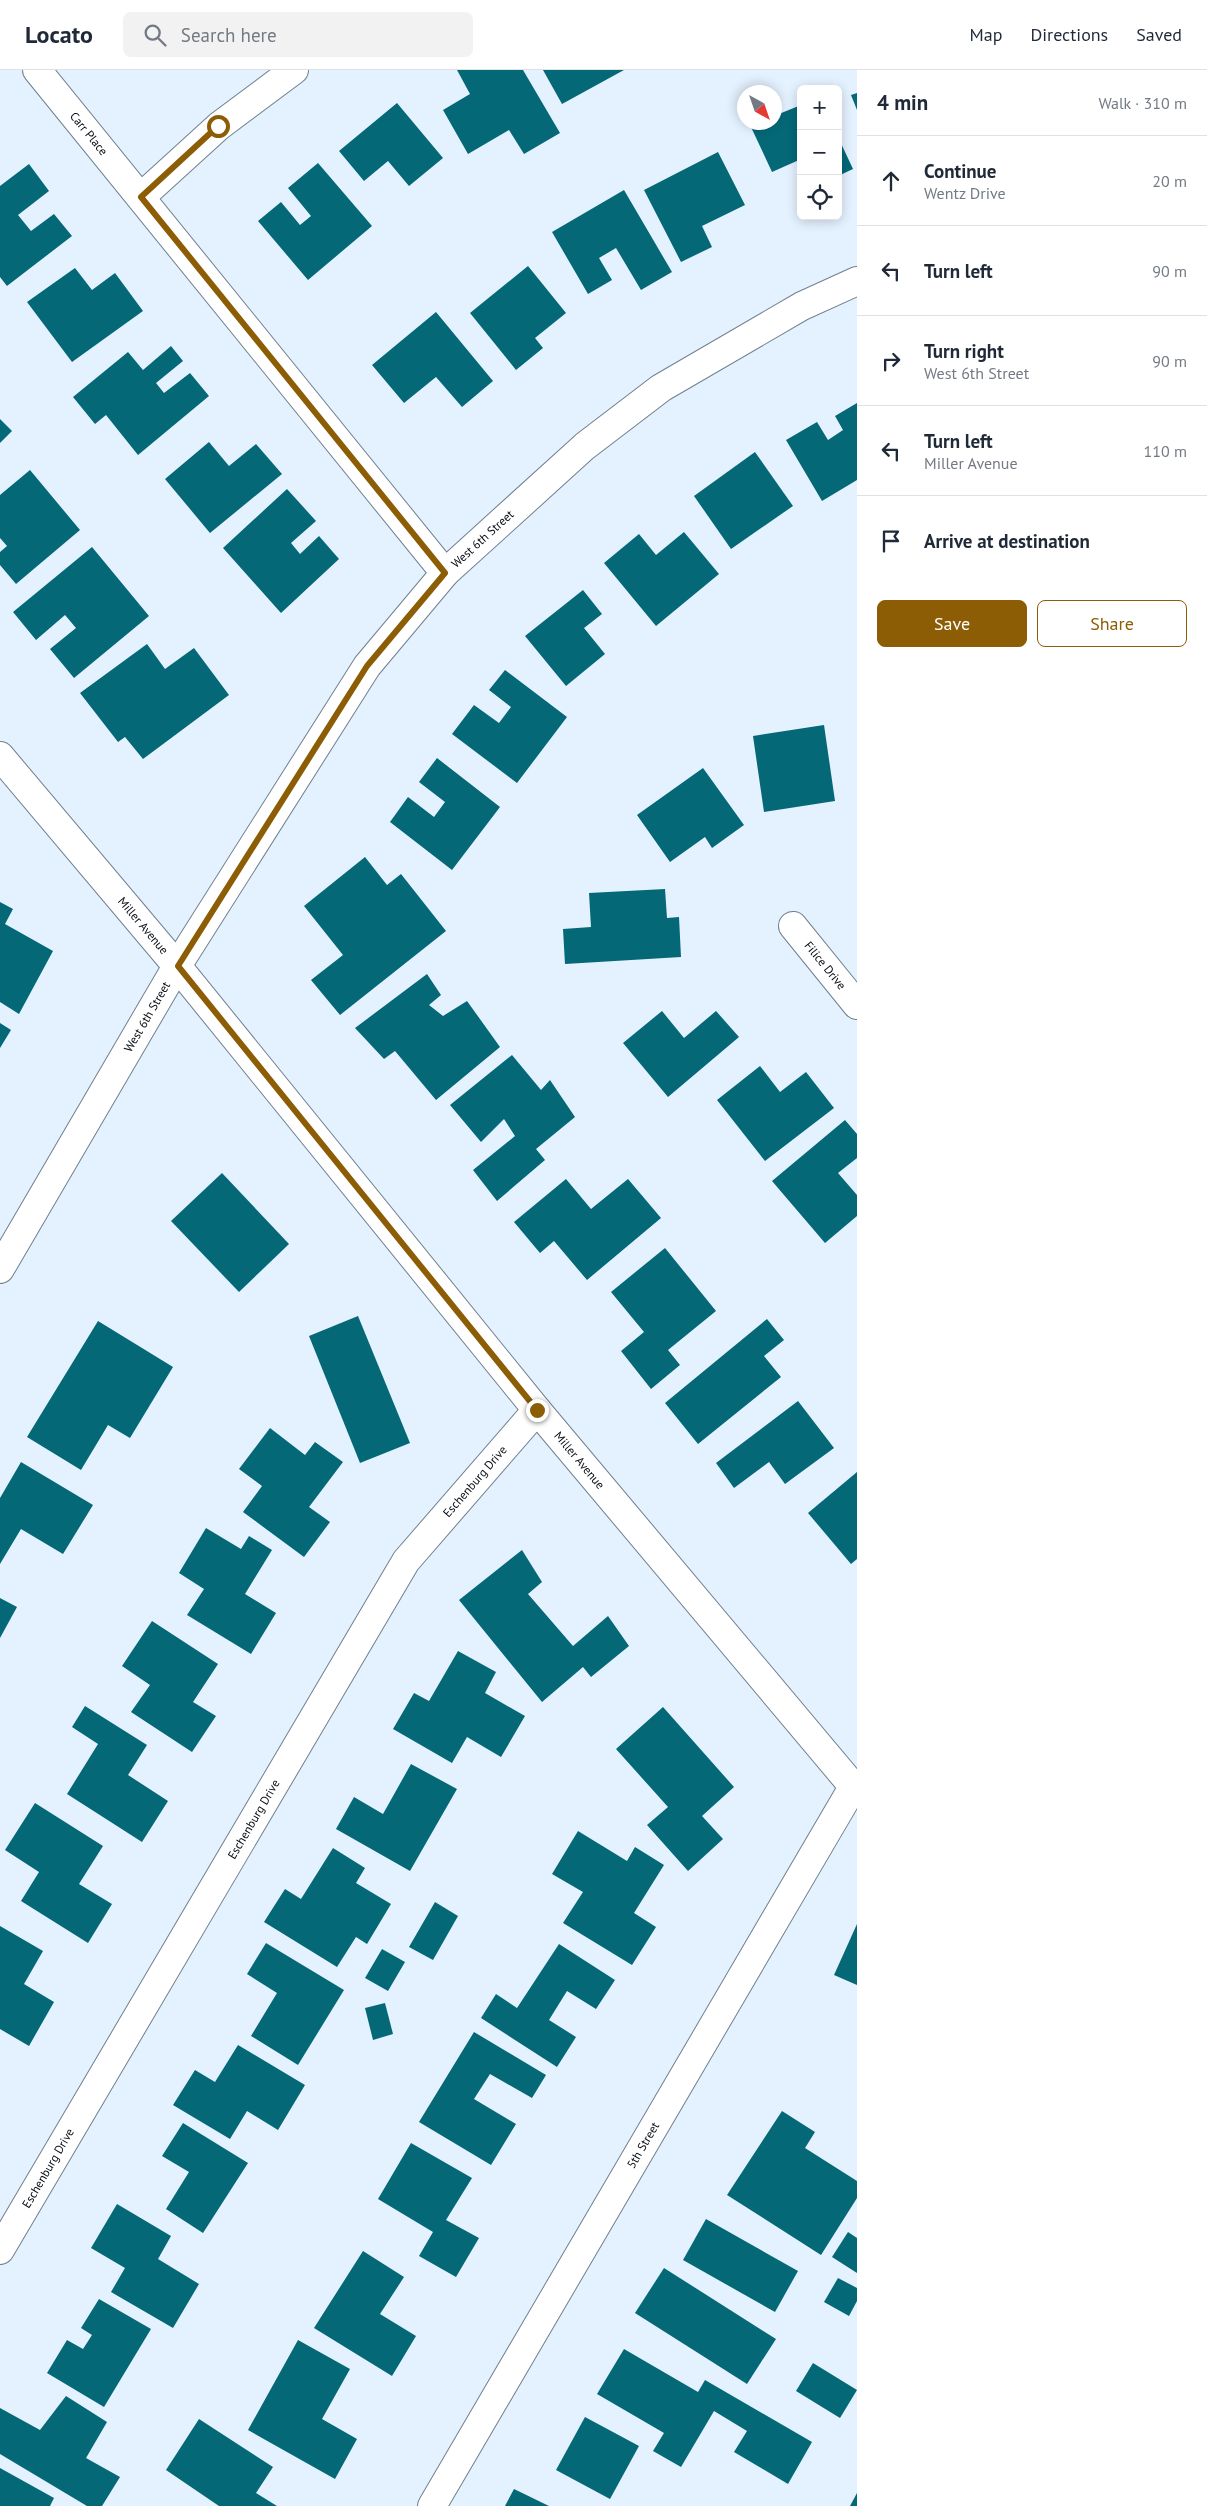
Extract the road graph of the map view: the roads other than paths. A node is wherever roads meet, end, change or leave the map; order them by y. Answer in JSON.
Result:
{"nodes":[{"id":1,"x":37,"y":70,"type":"edge"},
{"id":2,"x":294,"y":70,"type":"edge"},
{"id":3,"x":141,"y":197,"type":"junction"},
{"id":4,"x":857,"y":281,"type":"edge"},
{"id":5,"x":445,"y":573,"type":"junction"},
{"id":6,"x":0,"y":756,"type":"edge"},
{"id":7,"x":793,"y":926,"type":"dead end"},
{"id":8,"x":178,"y":966,"type":"junction"},
{"id":9,"x":857,"y":1005,"type":"edge"},
{"id":10,"x":0,"y":1269,"type":"edge"},
{"id":11,"x":537,"y":1410,"type":"junction"},
{"id":12,"x":855,"y":1789,"type":"edge"},
{"id":13,"x":0,"y":2250,"type":"edge"},
{"id":14,"x":432,"y":2506,"type":"edge"}],
"edges":[{"from":1,"to":3,"type":"street","name":"Carr Place"},
{"from":2,"to":3,"type":"street"},
{"from":3,"to":5,"type":"street","name":"Carr Place"},
{"from":4,"to":5,"type":"street","name":"West 6th Street"},
{"from":5,"to":8,"type":"street","name":"West 6th Street"},
{"from":6,"to":8,"type":"street","name":"Miller Avenue"},
{"from":7,"to":9,"type":"street","name":"Filice Drive"},
{"from":8,"to":10,"type":"street","name":"West 6th Street"},
{"from":8,"to":11,"type":"street","name":"Miller Avenue"},
{"from":11,"to":12,"type":"street","name":"Miller Avenue"},
{"from":11,"to":13,"type":"street","name":"Eschenburg Drive"},
{"from":12,"to":14,"type":"street","name":"5th Street"}]}
